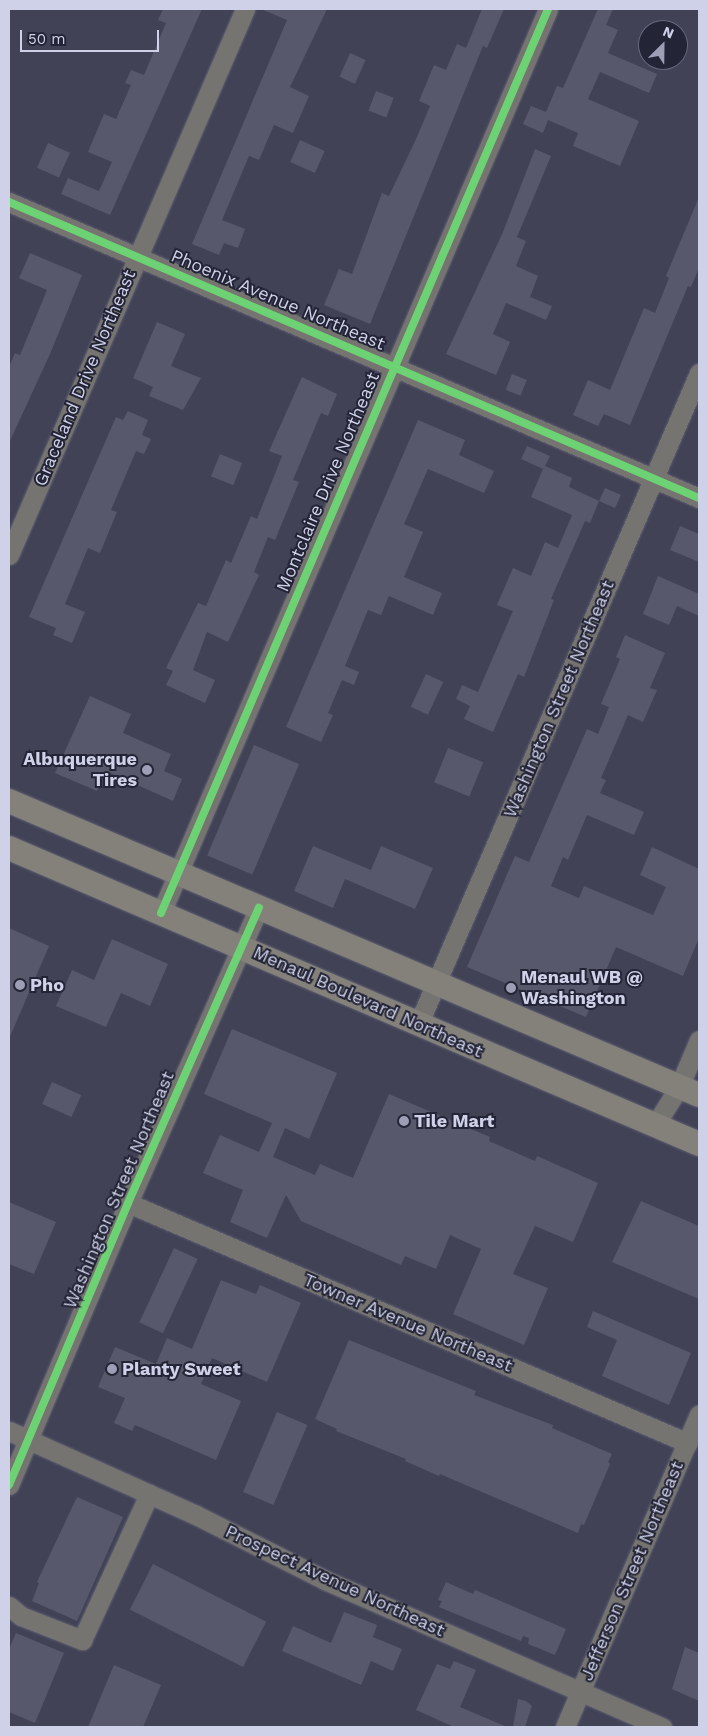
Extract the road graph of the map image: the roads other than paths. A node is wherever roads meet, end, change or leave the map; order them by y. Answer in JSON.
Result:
{"nodes":[{"id":1,"x":245,"y":9,"type":"edge"},
{"id":2,"x":548,"y":9,"type":"edge"},
{"id":3,"x":9,"y":202,"type":"edge"},
{"id":4,"x":137,"y":256,"type":"junction"},
{"id":5,"x":394,"y":365,"type":"junction"},
{"id":6,"x":699,"y":374,"type":"edge"},
{"id":7,"x":654,"y":478,"type":"junction"},
{"id":8,"x":699,"y":498,"type":"edge"},
{"id":9,"x":9,"y":555,"type":"edge"},
{"id":10,"x":9,"y":800,"type":"edge"},
{"id":11,"x":9,"y":848,"type":"edge"},
{"id":12,"x":178,"y":873,"type":"junction"},
{"id":13,"x":260,"y":908,"type":"junction"},
{"id":14,"x":160,"y":913,"type":"junction"},
{"id":15,"x":242,"y":947,"type":"junction"},
{"id":16,"x":436,"y":984,"type":"junction"},
{"id":17,"x":418,"y":1025,"type":"junction"},
{"id":18,"x":699,"y":1040,"type":"edge"},
{"id":19,"x":689,"y":1091,"type":"edge"},
{"id":20,"x":656,"y":1125,"type":"junction"},
{"id":21,"x":699,"y":1144,"type":"edge"},
{"id":22,"x":128,"y":1203,"type":"junction"},
{"id":23,"x":699,"y":1415,"type":"edge"},
{"id":24,"x":9,"y":1431,"type":"edge"},
{"id":25,"x":28,"y":1439,"type":"junction"},
{"id":26,"x":688,"y":1443,"type":"junction"},
{"id":27,"x":9,"y":1486,"type":"edge"},
{"id":28,"x":149,"y":1494,"type":"junction"},
{"id":29,"x":9,"y":1606,"type":"edge"},
{"id":30,"x":579,"y":1692,"type":"junction"},
{"id":31,"x":565,"y":1727,"type":"edge"},
{"id":32,"x":662,"y":1727,"type":"edge"}],
"edges":[{"from":1,"to":4,"type":"street","name":"Graceland Drive Northeast"},
{"from":2,"to":5,"type":"street","name":"Montclaire Drive Northeast"},
{"from":3,"to":4,"type":"street","name":"Phoenix Avenue Northeast"},
{"from":4,"to":5,"type":"street","name":"Phoenix Avenue Northeast"},
{"from":4,"to":9,"type":"street","name":"Graceland Drive Northeast"},
{"from":5,"to":7,"type":"street","name":"Phoenix Avenue Northeast"},
{"from":5,"to":12,"type":"street","name":"Montclaire Drive Northeast"},
{"from":6,"to":7,"type":"street","name":"Washington Street Northeast"},
{"from":7,"to":8,"type":"street","name":"Phoenix Avenue Northeast"},
{"from":7,"to":16,"type":"street","name":"Washington Street Northeast"},
{"from":10,"to":12,"type":"main road"},
{"from":11,"to":14,"type":"main road","name":"Menaul Boulevard Northeast"},
{"from":12,"to":13,"type":"main road"},
{"from":12,"to":14,"type":"street","name":"Montclaire Drive Northeast"},
{"from":13,"to":15,"type":"street","name":"Washington Street Northeast"},
{"from":13,"to":16,"type":"main road"},
{"from":14,"to":15,"type":"main road","name":"Menaul Boulevard Northeast"},
{"from":15,"to":17,"type":"main road","name":"Menaul Boulevard Northeast"},
{"from":15,"to":22,"type":"street","name":"Washington Street Northeast"},
{"from":16,"to":17,"type":"street","name":"Washington Street Northeast"},
{"from":16,"to":19,"type":"main road"},
{"from":17,"to":20,"type":"main road","name":"Menaul Boulevard Northeast"},
{"from":18,"to":19,"type":"street"},
{"from":19,"to":20,"type":"street"},
{"from":20,"to":21,"type":"main road","name":"Menaul Boulevard Northeast"},
{"from":22,"to":25,"type":"street","name":"Washington Street Northeast"},
{"from":22,"to":26,"type":"street","name":"Towner Avenue Northeast"},
{"from":23,"to":26,"type":"street","name":"Jefferson Street Northeast"},
{"from":24,"to":25,"type":"street","name":"Prospect Avenue Northeast"},
{"from":25,"to":27,"type":"street","name":"Washington Street Northeast"},
{"from":25,"to":28,"type":"street","name":"Prospect Avenue Northeast"},
{"from":26,"to":30,"type":"street","name":"Jefferson Street Northeast"},
{"from":28,"to":29,"type":"street"},
{"from":28,"to":30,"type":"street","name":"Prospect Avenue Northeast"},
{"from":30,"to":31,"type":"street","name":"Jefferson Street Northeast"},
{"from":30,"to":32,"type":"street","name":"Prospect Avenue Northeast"}]}
